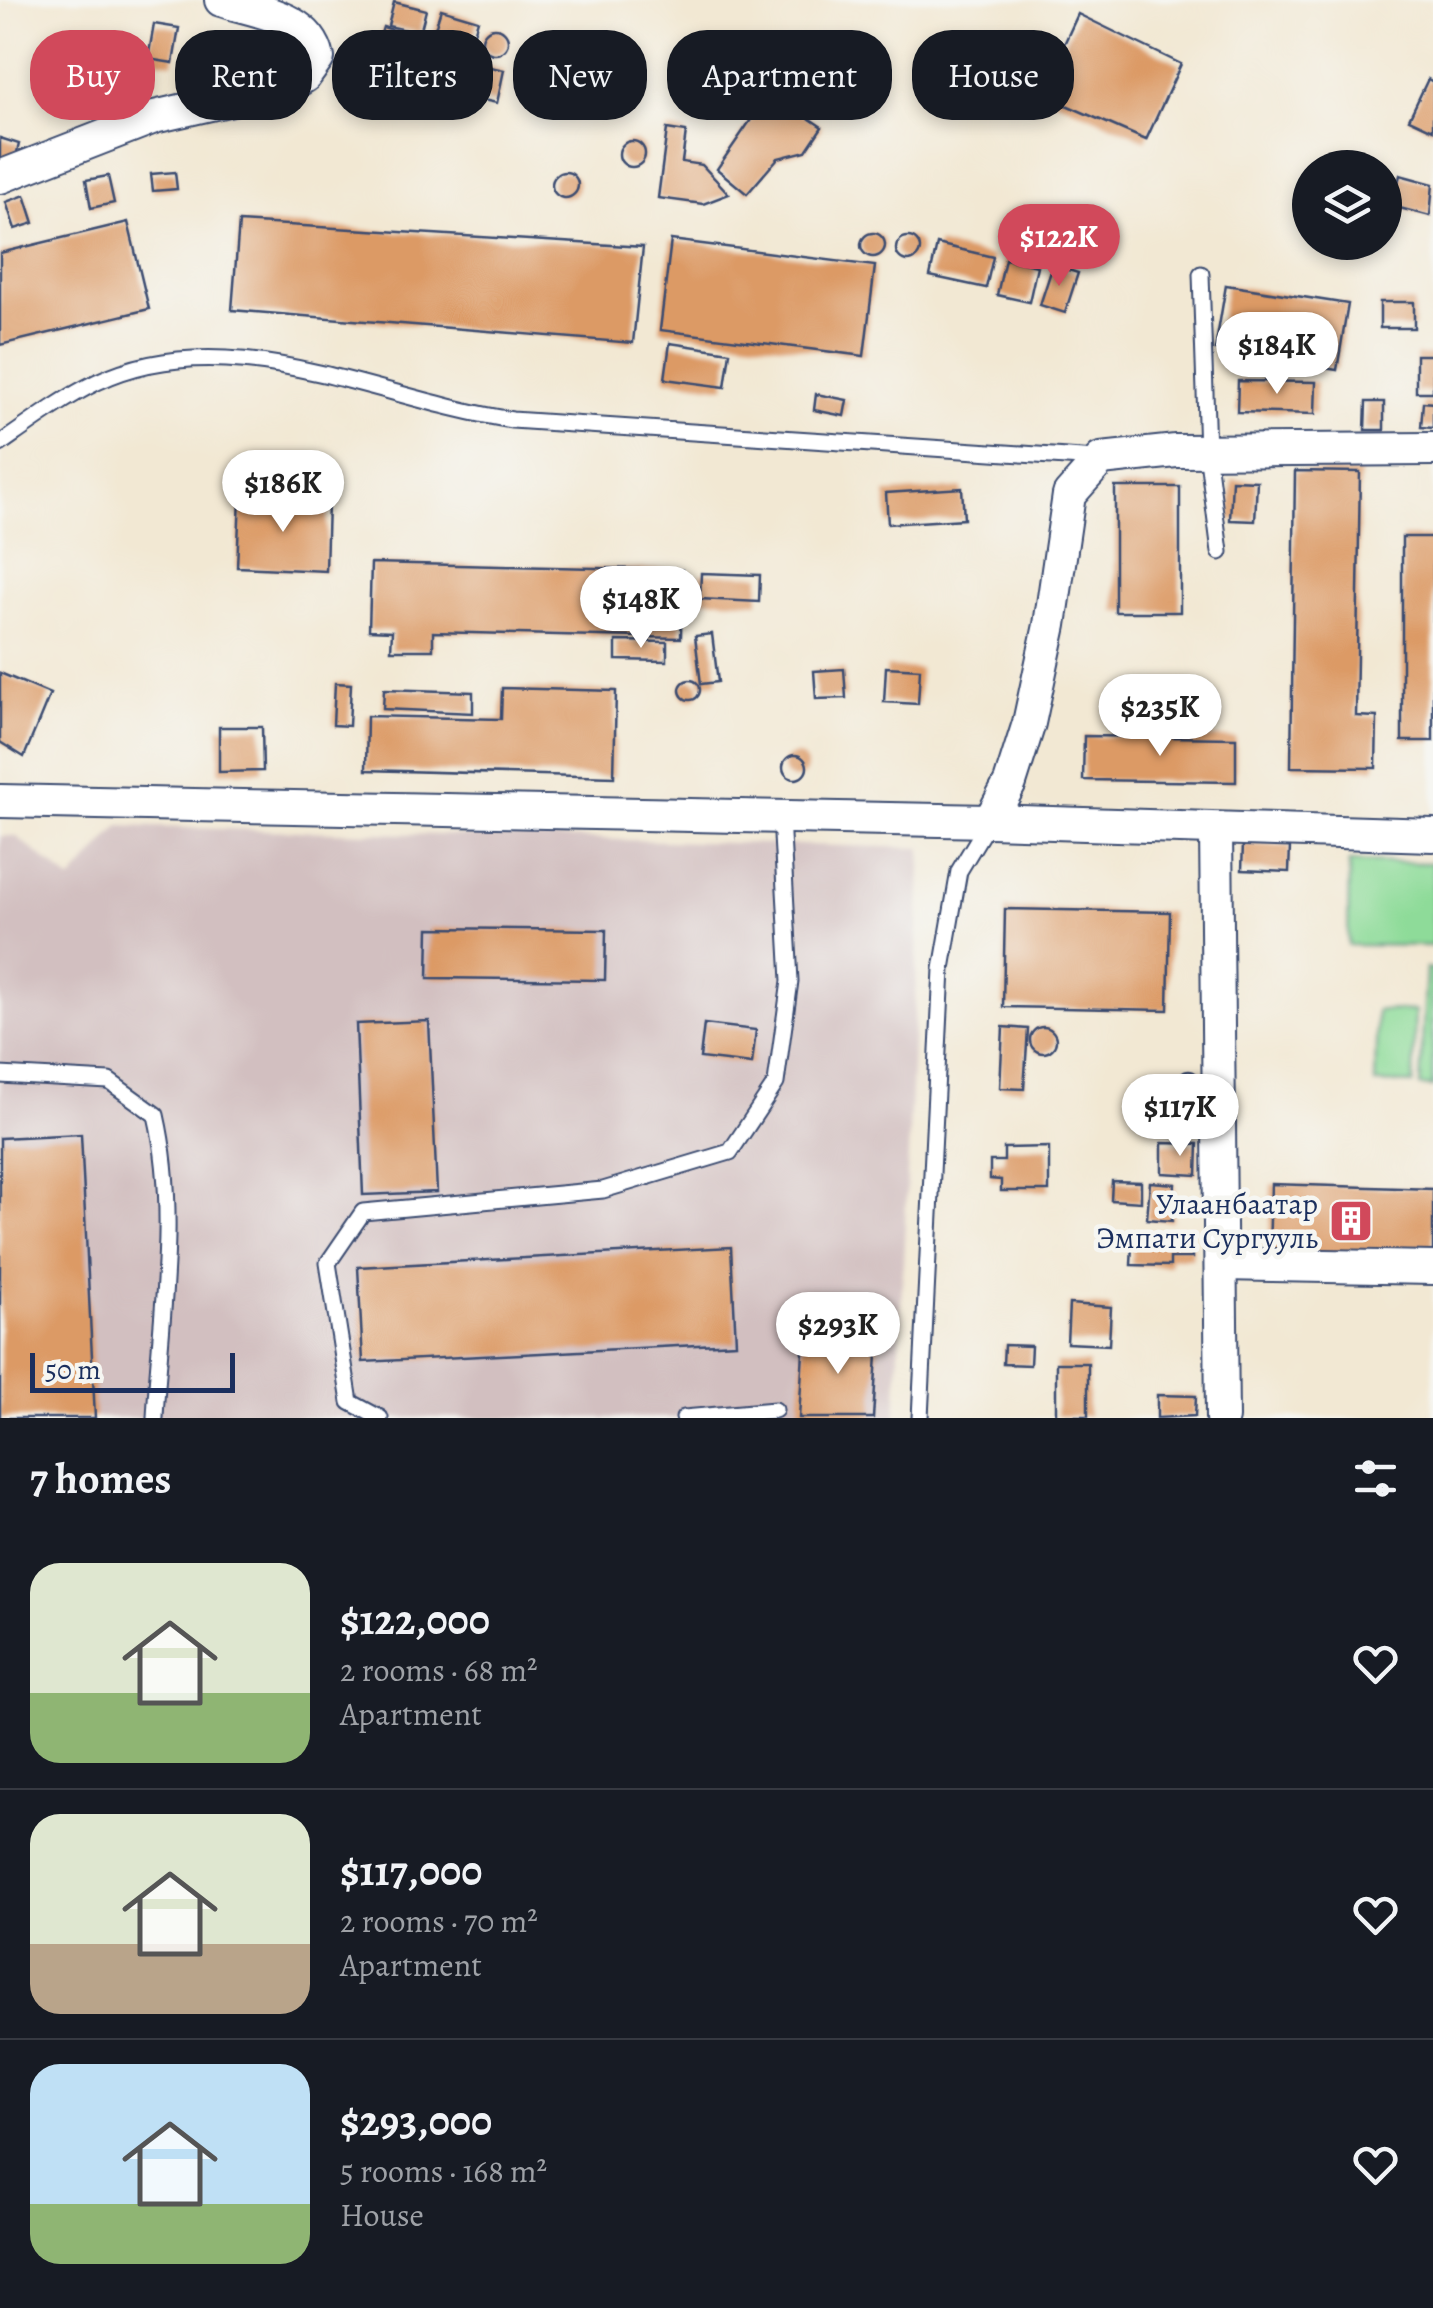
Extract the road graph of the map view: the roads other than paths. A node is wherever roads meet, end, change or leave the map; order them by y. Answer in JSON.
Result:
{"nodes":[{"id":1,"x":221,"y":0,"type":"edge"},
{"id":2,"x":0,"y":177,"type":"edge"},
{"id":3,"x":1201,"y":274,"type":"dead end"},
{"id":4,"x":0,"y":444,"type":"edge"},
{"id":5,"x":1433,"y":449,"type":"edge"},
{"id":6,"x":1206,"y":451,"type":"junction"},
{"id":7,"x":1101,"y":459,"type":"junction"},
{"id":8,"x":1220,"y":552,"type":"dead end"},
{"id":9,"x":0,"y":801,"type":"edge"},
{"id":10,"x":781,"y":816,"type":"junction"},
{"id":11,"x":990,"y":821,"type":"junction"},
{"id":12,"x":1216,"y":830,"type":"junction"},
{"id":13,"x":1433,"y":835,"type":"edge"},
{"id":14,"x":0,"y":1075,"type":"edge"},
{"id":15,"x":1224,"y":1264,"type":"junction"},
{"id":16,"x":1433,"y":1268,"type":"edge"},
{"id":17,"x":350,"y":1410,"type":"edge"},
{"id":18,"x":776,"y":1410,"type":"dead end"},
{"id":19,"x":155,"y":1418,"type":"edge"},
{"id":20,"x":380,"y":1418,"type":"edge"},
{"id":21,"x":684,"y":1418,"type":"edge"},
{"id":22,"x":920,"y":1418,"type":"edge"},
{"id":23,"x":1222,"y":1418,"type":"edge"}],
"edges":[{"from":1,"to":2,"type":"street"},
{"from":3,"to":6,"type":"lane"},
{"from":4,"to":7,"type":"lane"},
{"from":5,"to":6,"type":"street"},
{"from":6,"to":7,"type":"street"},
{"from":6,"to":8,"type":"lane"},
{"from":7,"to":11,"type":"street"},
{"from":9,"to":10,"type":"street"},
{"from":10,"to":11,"type":"street"},
{"from":10,"to":17,"type":"lane"},
{"from":11,"to":12,"type":"street"},
{"from":11,"to":22,"type":"lane"},
{"from":12,"to":13,"type":"street"},
{"from":12,"to":15,"type":"street"},
{"from":14,"to":19,"type":"lane"},
{"from":15,"to":16,"type":"street"},
{"from":15,"to":23,"type":"street"},
{"from":17,"to":20,"type":"lane"},
{"from":18,"to":21,"type":"lane"}]}
